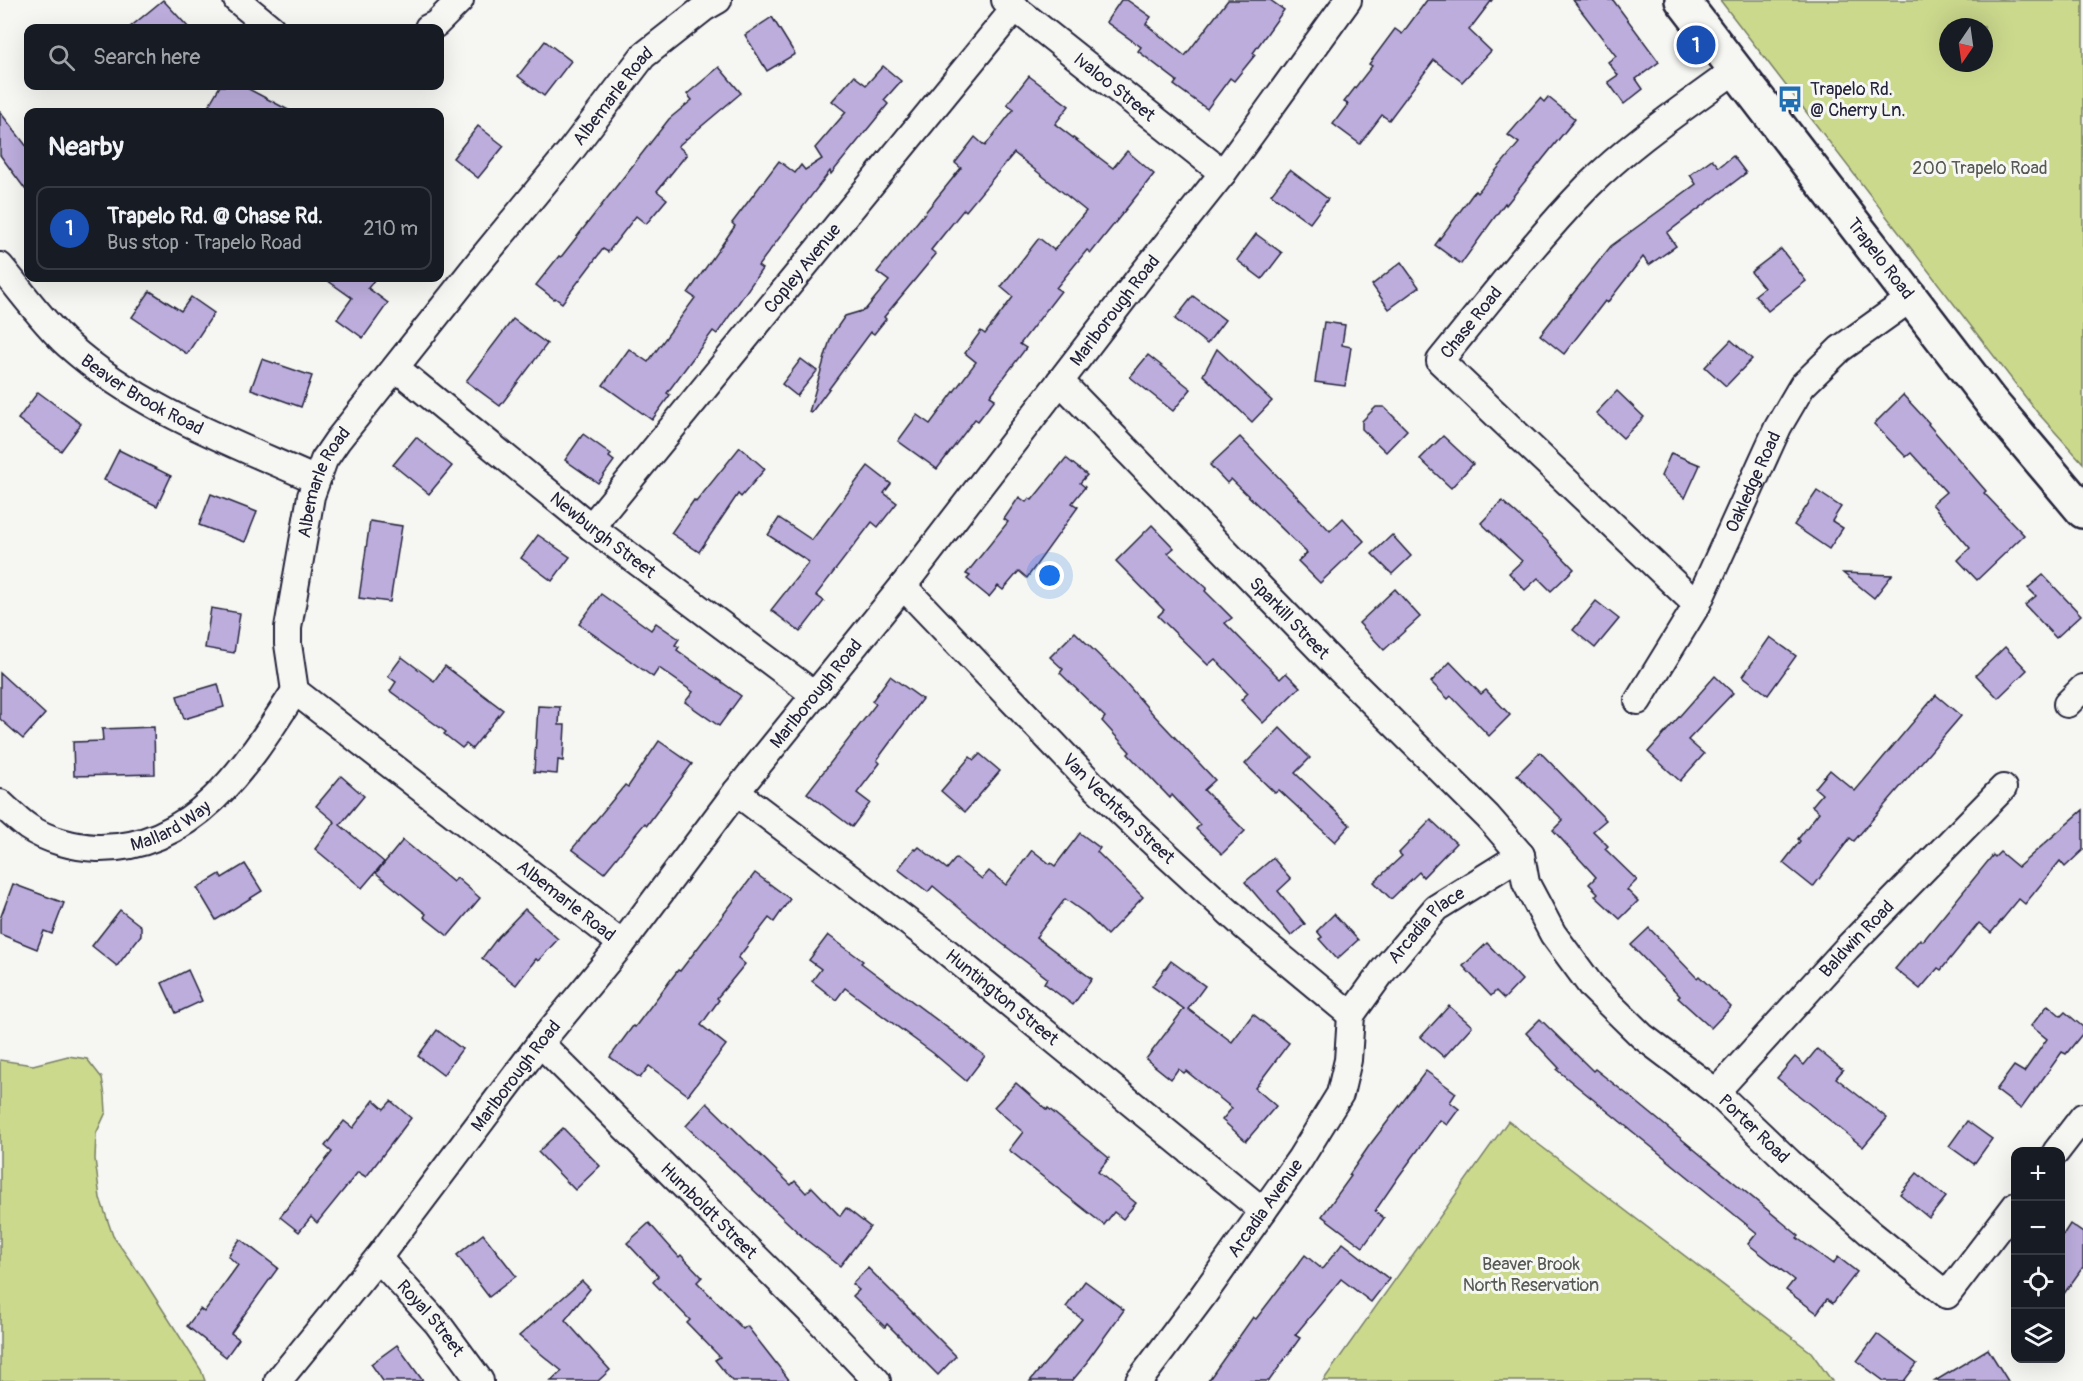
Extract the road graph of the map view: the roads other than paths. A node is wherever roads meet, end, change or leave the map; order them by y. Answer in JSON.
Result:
{"nodes":[{"id":1,"x":237,"y":0,"type":"edge"},
{"id":2,"x":460,"y":0,"type":"edge"},
{"id":3,"x":718,"y":0,"type":"edge"},
{"id":4,"x":1348,"y":0,"type":"edge"},
{"id":5,"x":1682,"y":0,"type":"edge"},
{"id":6,"x":1010,"y":4,"type":"edge"},
{"id":7,"x":267,"y":24,"type":"edge"},
{"id":8,"x":436,"y":24,"type":"edge"},
{"id":9,"x":1735,"y":70,"type":"junction"},
{"id":10,"x":1223,"y":173,"type":"junction"},
{"id":11,"x":0,"y":266,"type":"edge"},
{"id":12,"x":1910,"y":299,"type":"junction"},
{"id":13,"x":396,"y":368,"type":"junction"},
{"id":14,"x":1060,"y":381,"type":"junction"},
{"id":15,"x":316,"y":480,"type":"junction"},
{"id":16,"x":2083,"y":511,"type":"edge"},
{"id":17,"x":591,"y":527,"type":"junction"},
{"id":18,"x":903,"y":586,"type":"junction"},
{"id":19,"x":1697,"y":605,"type":"junction"},
{"id":20,"x":295,"y":691,"type":"junction"},
{"id":21,"x":815,"y":695,"type":"junction"},
{"id":22,"x":1638,"y":701,"type":"dead end"},
{"id":23,"x":2003,"y":788,"type":"dead end"},
{"id":24,"x":736,"y":792,"type":"junction"},
{"id":25,"x":0,"y":803,"type":"edge"},
{"id":26,"x":1521,"y":855,"type":"junction"},
{"id":27,"x":622,"y":944,"type":"junction"},
{"id":28,"x":1351,"y":1015,"type":"junction"},
{"id":29,"x":540,"y":1043,"type":"junction"},
{"id":30,"x":1716,"y":1092,"type":"junction"},
{"id":31,"x":2083,"y":1117,"type":"edge"},
{"id":32,"x":2060,"y":1147,"type":"edge"},
{"id":33,"x":1263,"y":1210,"type":"junction"},
{"id":34,"x":2011,"y":1212,"type":"edge"},
{"id":35,"x":378,"y":1258,"type":"junction"},
{"id":36,"x":278,"y":1381,"type":"edge"},
{"id":37,"x":480,"y":1381,"type":"edge"},
{"id":38,"x":877,"y":1381,"type":"edge"},
{"id":39,"x":1139,"y":1381,"type":"edge"}],
"edges":[{"from":1,"to":7,"type":"street"},
{"from":2,"to":8,"type":"street"},
{"from":3,"to":13,"type":"street","name":"Albemarle Road"},
{"from":4,"to":10,"type":"street","name":"Marlborough Road"},
{"from":5,"to":9,"type":"main road","name":"Trapelo Road"},
{"from":6,"to":10,"type":"street","name":"Ivaloo Street"},
{"from":6,"to":17,"type":"street","name":"Copley Avenue"},
{"from":9,"to":12,"type":"main road","name":"Trapelo Road"},
{"from":9,"to":19,"type":"street","name":"Chase Road"},
{"from":10,"to":14,"type":"street","name":"Marlborough Road"},
{"from":11,"to":15,"type":"street","name":"Beaver Brook Road"},
{"from":12,"to":16,"type":"main road","name":"Trapelo Road"},
{"from":12,"to":19,"type":"street","name":"Oakledge Road"},
{"from":13,"to":15,"type":"street","name":"Albemarle Road"},
{"from":13,"to":17,"type":"street","name":"Newburgh Street"},
{"from":14,"to":18,"type":"street","name":"Marlborough Road"},
{"from":14,"to":26,"type":"street","name":"Sparkill Street"},
{"from":15,"to":20,"type":"street","name":"Albemarle Road"},
{"from":17,"to":21,"type":"street","name":"Newburgh Street"},
{"from":18,"to":21,"type":"street","name":"Marlborough Road"},
{"from":18,"to":28,"type":"street","name":"Van Vechten Street"},
{"from":19,"to":22,"type":"street","name":"Oakledge Road"},
{"from":20,"to":25,"type":"street","name":"Mallard Way"},
{"from":20,"to":27,"type":"street","name":"Albemarle Road"},
{"from":21,"to":24,"type":"street","name":"Marlborough Road"},
{"from":23,"to":30,"type":"street","name":"Baldwin Road"},
{"from":24,"to":27,"type":"street","name":"Marlborough Road"},
{"from":24,"to":33,"type":"street","name":"Huntington Street"},
{"from":26,"to":28,"type":"street","name":"Arcadia Place"},
{"from":26,"to":30,"type":"street","name":"Porter Road"},
{"from":27,"to":29,"type":"street","name":"Marlborough Road"},
{"from":28,"to":33,"type":"street","name":"Arcadia Avenue"},
{"from":29,"to":35,"type":"street","name":"Marlborough Road"},
{"from":29,"to":38,"type":"street","name":"Humboldt Street"},
{"from":30,"to":34,"type":"street","name":"Porter Road"},
{"from":31,"to":32,"type":"street"},
{"from":33,"to":39,"type":"street","name":"Arcadia Avenue"},
{"from":35,"to":36,"type":"street","name":"Marlborough Road"},
{"from":35,"to":37,"type":"street","name":"Royal Street"}]}
